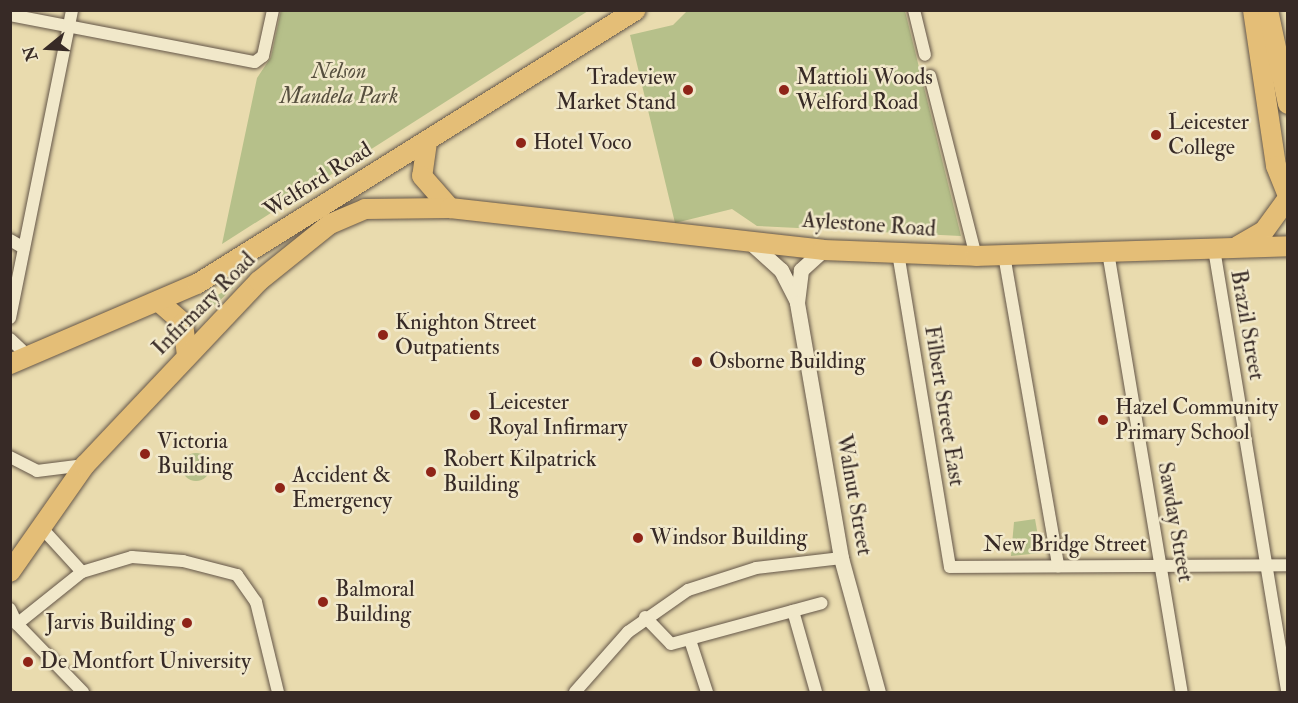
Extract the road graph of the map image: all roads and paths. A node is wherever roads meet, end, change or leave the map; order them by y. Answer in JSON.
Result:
{"nodes":[{"id":1,"x":72,"y":10,"type":"edge"},
{"id":2,"x":273,"y":10,"type":"edge"},
{"id":3,"x":636,"y":10,"type":"edge"},
{"id":4,"x":914,"y":10,"type":"edge"},
{"id":5,"x":1253,"y":10,"type":"edge"},
{"id":6,"x":10,"y":15,"type":"edge"},
{"id":7,"x":1273,"y":16,"type":"edge"},
{"id":8,"x":68,"y":26,"type":"junction"},
{"id":9,"x":925,"y":55,"type":"dead end"},
{"id":10,"x":930,"y":76,"type":"dead end"},
{"id":11,"x":1287,"y":104,"type":"edge"},
{"id":12,"x":427,"y":142,"type":"junction"},
{"id":13,"x":1287,"y":197,"type":"edge"},
{"id":14,"x":450,"y":208,"type":"junction"},
{"id":15,"x":10,"y":240,"type":"edge"},
{"id":16,"x":752,"y":244,"type":"junction"},
{"id":17,"x":1287,"y":246,"type":"edge"},
{"id":18,"x":24,"y":248,"type":"junction"},
{"id":19,"x":1223,"y":249,"type":"junction"},
{"id":20,"x":823,"y":250,"type":"junction"},
{"id":21,"x":898,"y":252,"type":"junction"},
{"id":22,"x":1108,"y":252,"type":"junction"},
{"id":23,"x":1004,"y":255,"type":"junction"},
{"id":24,"x":976,"y":256,"type":"junction"},
{"id":25,"x":13,"y":289,"type":"edge"},
{"id":26,"x":158,"y":301,"type":"junction"},
{"id":27,"x":797,"y":303,"type":"junction"},
{"id":28,"x":10,"y":318,"type":"edge"},
{"id":29,"x":10,"y":339,"type":"edge"},
{"id":30,"x":187,"y":355,"type":"junction"},
{"id":31,"x":20,"y":360,"type":"edge"},
{"id":32,"x":10,"y":457,"type":"edge"},
{"id":33,"x":85,"y":465,"type":"junction"},
{"id":34,"x":40,"y":526,"type":"junction"},
{"id":35,"x":841,"y":558,"type":"junction"},
{"id":36,"x":1287,"y":565,"type":"edge"},
{"id":37,"x":1058,"y":566,"type":"junction"},
{"id":38,"x":1161,"y":566,"type":"junction"},
{"id":39,"x":1267,"y":566,"type":"junction"},
{"id":40,"x":950,"y":567,"type":"joint"},
{"id":41,"x":10,"y":572,"type":"edge"},
{"id":42,"x":82,"y":572,"type":"junction"},
{"id":43,"x":822,"y":603,"type":"dead end"},
{"id":44,"x":10,"y":609,"type":"edge"},
{"id":45,"x":793,"y":611,"type":"junction"},
{"id":46,"x":645,"y":617,"type":"junction"},
{"id":47,"x":14,"y":624,"type":"edge"},
{"id":48,"x":690,"y":640,"type":"junction"},
{"id":49,"x":80,"y":691,"type":"edge"},
{"id":50,"x":278,"y":693,"type":"edge"},
{"id":51,"x":576,"y":693,"type":"edge"},
{"id":52,"x":707,"y":693,"type":"edge"},
{"id":53,"x":816,"y":693,"type":"edge"},
{"id":54,"x":878,"y":693,"type":"edge"},
{"id":55,"x":1182,"y":693,"type":"edge"},
{"id":56,"x":1287,"y":693,"type":"edge"}],
"edges":[{"from":1,"to":8,"type":"street"},
{"from":2,"to":8,"type":"street"},
{"from":3,"to":12,"type":"main road","name":"Welford Road"},
{"from":4,"to":9,"type":"street"},
{"from":5,"to":13,"type":"main road"},
{"from":6,"to":8,"type":"street"},
{"from":7,"to":11,"type":"main road"},
{"from":8,"to":18,"type":"street"},
{"from":10,"to":24,"type":"street"},
{"from":12,"to":14,"type":"main road"},
{"from":12,"to":26,"type":"main road","name":"Welford Road"},
{"from":13,"to":19,"type":"main road"},
{"from":14,"to":16,"type":"main road","name":"Aylestone Road"},
{"from":14,"to":30,"type":"main road","name":"Infirmary Road"},
{"from":15,"to":18,"type":"street"},
{"from":16,"to":20,"type":"main road","name":"Aylestone Road"},
{"from":16,"to":27,"type":"street","name":"Walnut Street"},
{"from":17,"to":19,"type":"main road","name":"Aylestone Road"},
{"from":18,"to":25,"type":"street"},
{"from":19,"to":22,"type":"main road","name":"Aylestone Road"},
{"from":19,"to":39,"type":"street","name":"Brazil Street"},
{"from":20,"to":21,"type":"main road","name":"Aylestone Road"},
{"from":20,"to":27,"type":"street","name":"Walnut Street"},
{"from":21,"to":24,"type":"main road","name":"Aylestone Road"},
{"from":21,"to":40,"type":"street","name":"Filbert Street East"},
{"from":22,"to":23,"type":"main road","name":"Aylestone Road"},
{"from":22,"to":38,"type":"street","name":"Sawday Street"},
{"from":23,"to":24,"type":"main road","name":"Aylestone Road"},
{"from":23,"to":37,"type":"street"},
{"from":25,"to":28,"type":"street"},
{"from":26,"to":30,"type":"main road"},
{"from":26,"to":31,"type":"main road","name":"Welford Road"},
{"from":27,"to":35,"type":"street","name":"Walnut Street"},
{"from":29,"to":31,"type":"street"},
{"from":30,"to":33,"type":"main road","name":"Infirmary Road"},
{"from":32,"to":33,"type":"street"},
{"from":33,"to":34,"type":"main road","name":"Infirmary Road"},
{"from":34,"to":41,"type":"main road","name":"Infirmary Road"},
{"from":34,"to":42,"type":"street"},
{"from":35,"to":46,"type":"street"},
{"from":35,"to":54,"type":"street","name":"Walnut Street"},
{"from":36,"to":39,"type":"street","name":"New Bridge Street"},
{"from":37,"to":38,"type":"street","name":"New Bridge Street"},
{"from":37,"to":40,"type":"street","name":"New Bridge Street"},
{"from":38,"to":39,"type":"street","name":"New Bridge Street"},
{"from":38,"to":55,"type":"street","name":"Sawday Street"},
{"from":39,"to":56,"type":"street","name":"Brazil Street"},
{"from":42,"to":47,"type":"street"},
{"from":42,"to":50,"type":"street"},
{"from":43,"to":45,"type":"street"},
{"from":44,"to":47,"type":"street"},
{"from":45,"to":48,"type":"street"},
{"from":45,"to":53,"type":"street"},
{"from":46,"to":48,"type":"street"},
{"from":46,"to":51,"type":"street"},
{"from":47,"to":49,"type":"street"},
{"from":48,"to":52,"type":"street"}]}
